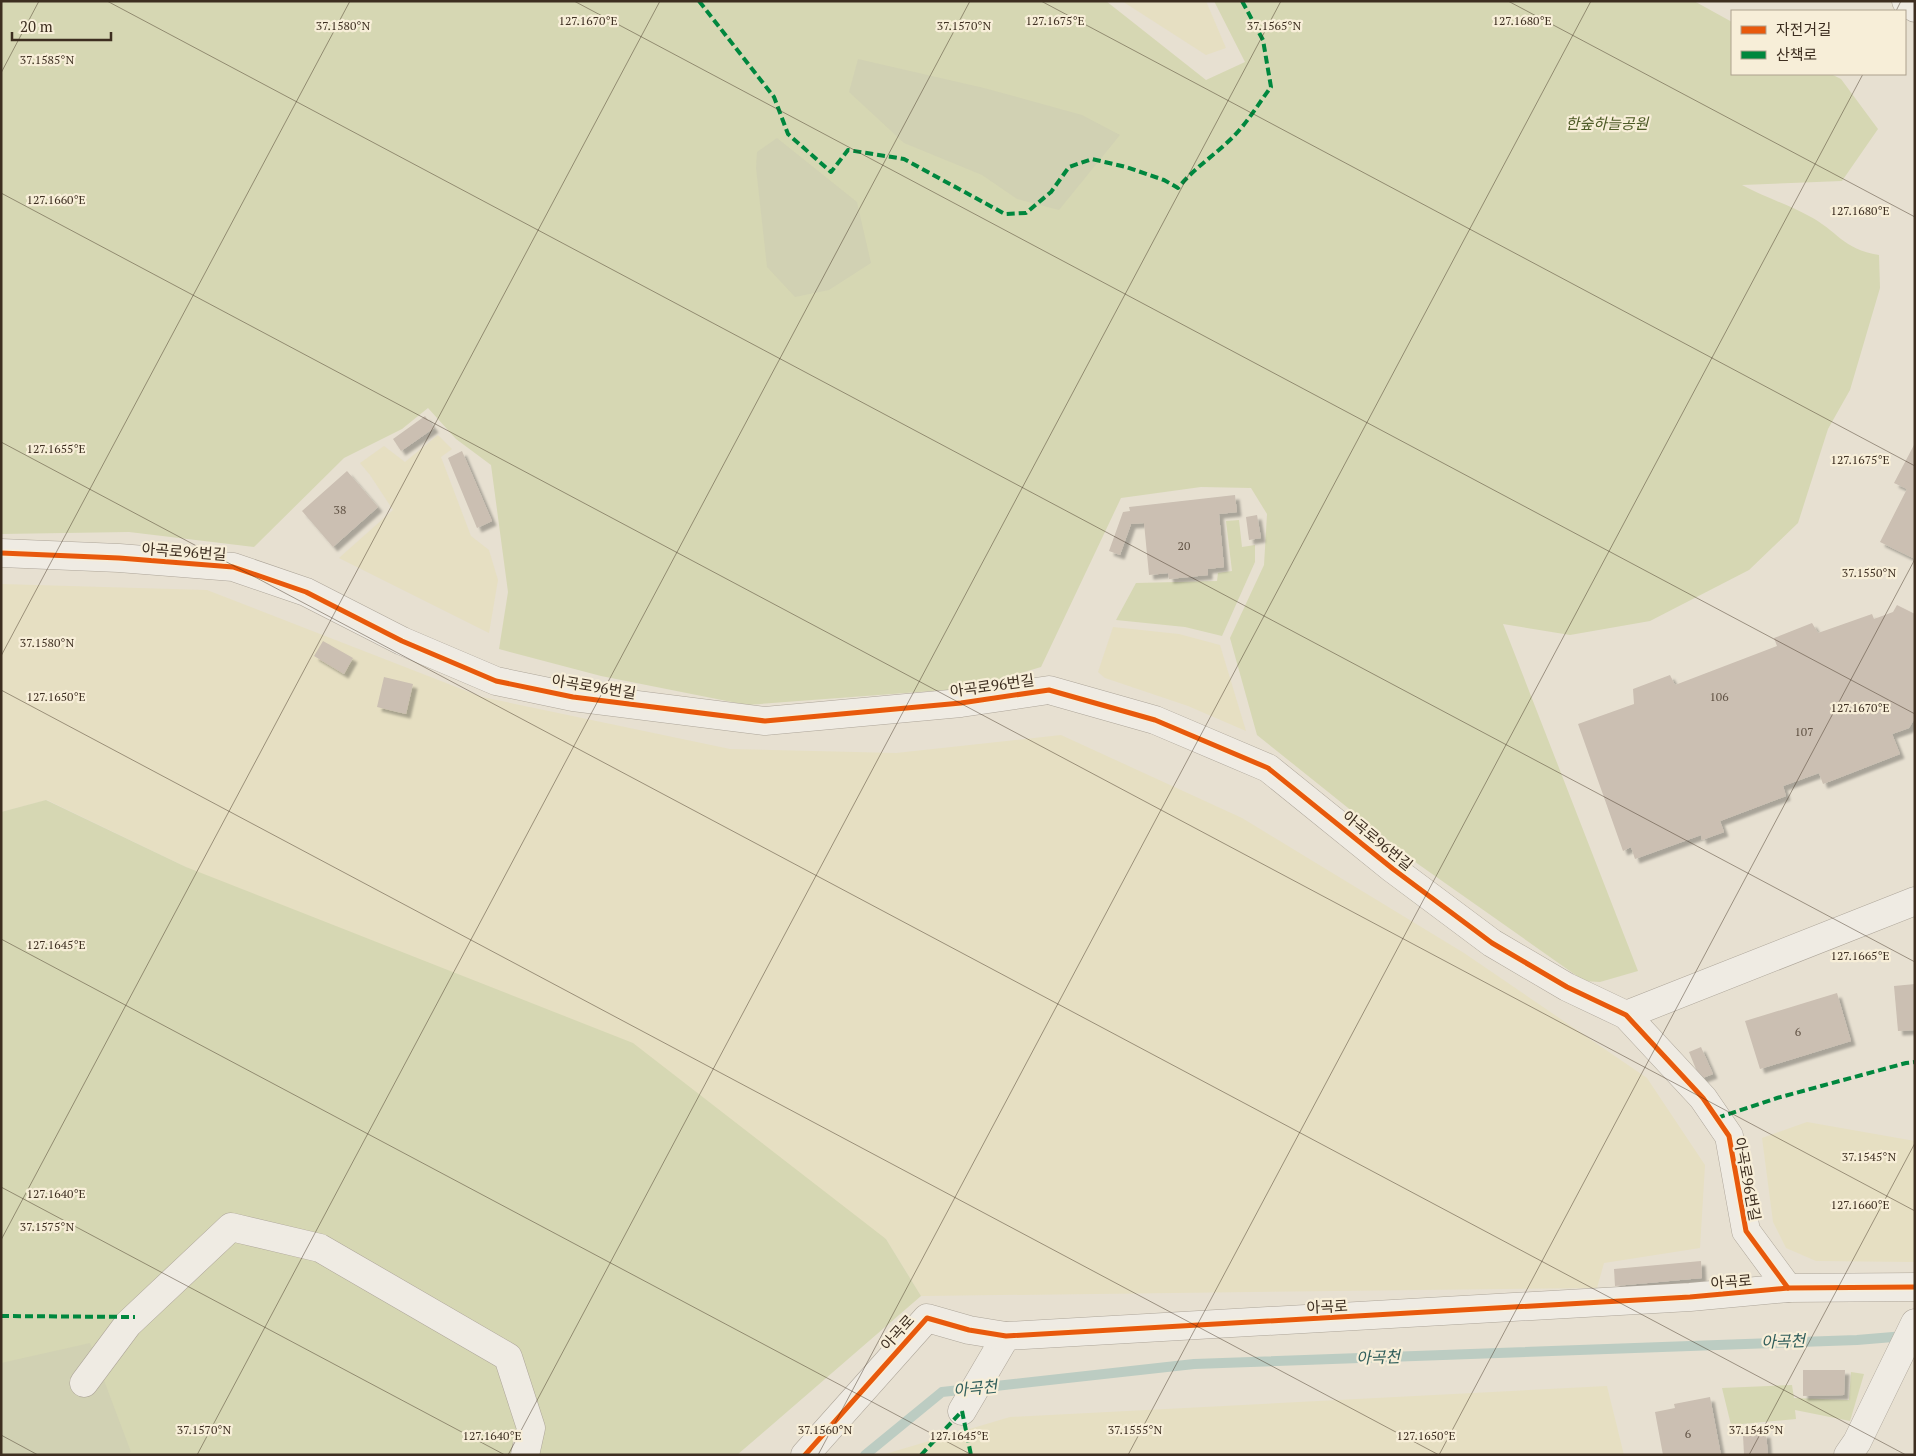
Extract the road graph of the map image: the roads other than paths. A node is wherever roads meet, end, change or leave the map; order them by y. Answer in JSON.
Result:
{"nodes":[{"id":1,"x":1906,"y":1,"type":"edge"},
{"id":2,"x":1915,"y":8,"type":"edge"},
{"id":3,"x":1,"y":552,"type":"edge"},
{"id":4,"x":1915,"y":901,"type":"edge"},
{"id":5,"x":1626,"y":1015,"type":"junction"},
{"id":6,"x":1915,"y":1287,"type":"edge"},
{"id":7,"x":1788,"y":1288,"type":"junction"},
{"id":8,"x":1915,"y":1322,"type":"edge"},
{"id":9,"x":1002,"y":1343,"type":"junction"},
{"id":10,"x":84,"y":1383,"type":"dead end"},
{"id":11,"x":962,"y":1411,"type":"dead end"},
{"id":12,"x":1853,"y":1448,"type":"edge"},
{"id":13,"x":525,"y":1455,"type":"edge"},
{"id":14,"x":805,"y":1455,"type":"edge"}],
"edges":[{"from":1,"to":2,"type":"street"},
{"from":3,"to":5,"type":"street","name":"아곡로96번길"},
{"from":4,"to":5,"type":"street"},
{"from":5,"to":7,"type":"street","name":"아곡로96번길"},
{"from":6,"to":7,"type":"street","name":"아곡로"},
{"from":7,"to":9,"type":"street","name":"아곡로"},
{"from":8,"to":12,"type":"street"},
{"from":9,"to":11,"type":"street"},
{"from":9,"to":14,"type":"street","name":"아곡로"},
{"from":10,"to":13,"type":"street"}]}
